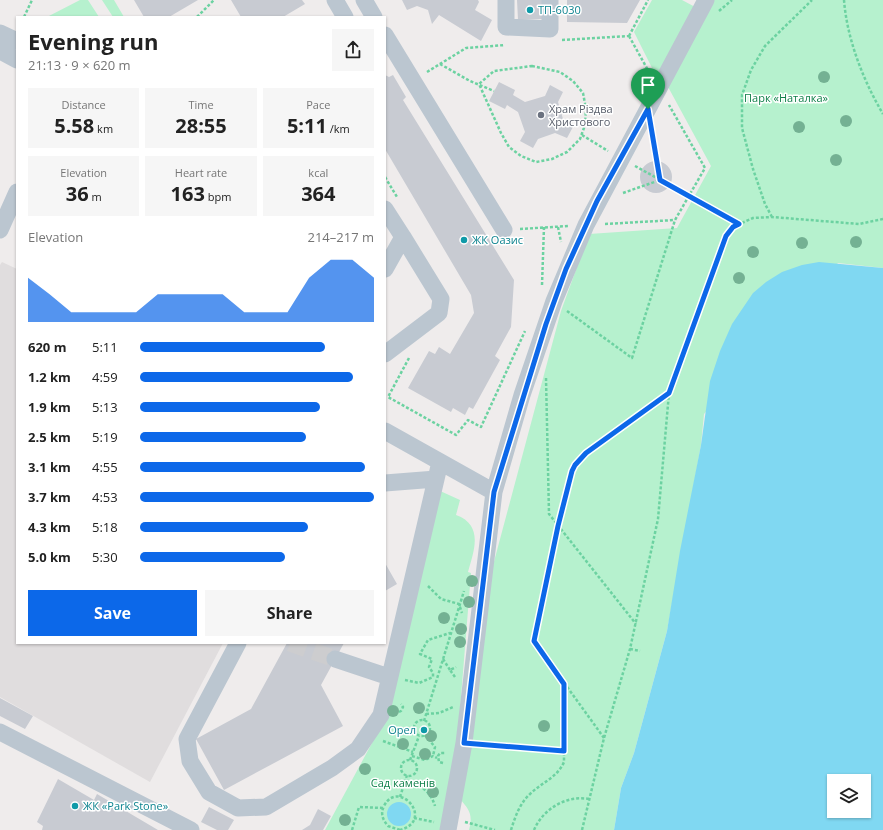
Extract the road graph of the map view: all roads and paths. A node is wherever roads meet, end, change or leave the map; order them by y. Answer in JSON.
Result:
{"nodes":[{"id":1,"x":32,"y":0,"type":"edge"},
{"id":2,"x":214,"y":0,"type":"edge"},
{"id":3,"x":335,"y":0,"type":"edge"},
{"id":4,"x":364,"y":0,"type":"edge"},
{"id":5,"x":506,"y":0,"type":"edge"},
{"id":6,"x":550,"y":0,"type":"edge"},
{"id":7,"x":648,"y":0,"type":"edge"},
{"id":8,"x":706,"y":0,"type":"edge"},
{"id":9,"x":812,"y":0,"type":"edge"},
{"id":10,"x":844,"y":0,"type":"edge"},
{"id":11,"x":24,"y":16,"type":"edge"},
{"id":12,"x":198,"y":16,"type":"edge"},
{"id":13,"x":344,"y":16,"type":"edge"},
{"id":14,"x":373,"y":16,"type":"edge"},
{"id":15,"x":0,"y":33,"type":"edge"},
{"id":16,"x":629,"y":36,"type":"dead end"},
{"id":17,"x":386,"y":38,"type":"edge"},
{"id":18,"x":16,"y":41,"type":"edge"},
{"id":19,"x":390,"y":48,"type":"edge"},
{"id":20,"x":466,"y":48,"type":"dead end"},
{"id":21,"x":0,"y":51,"type":"edge"},
{"id":22,"x":16,"y":59,"type":"edge"},
{"id":23,"x":440,"y":64,"type":"junction"},
{"id":24,"x":413,"y":81,"type":"junction"},
{"id":25,"x":479,"y":84,"type":"junction"},
{"id":26,"x":494,"y":91,"type":"dead end"},
{"id":27,"x":648,"y":109,"type":"junction"},
{"id":28,"x":883,"y":114,"type":"edge"},
{"id":29,"x":582,"y":135,"type":"junction"},
{"id":30,"x":621,"y":158,"type":"junction"},
{"id":31,"x":705,"y":168,"type":"dead end"},
{"id":32,"x":386,"y":179,"type":"edge"},
{"id":33,"x":660,"y":180,"type":"junction"},
{"id":34,"x":16,"y":194,"type":"edge"},
{"id":35,"x":689,"y":196,"type":"junction"},
{"id":36,"x":597,"y":201,"type":"junction"},
{"id":37,"x":401,"y":203,"type":"dead end"},
{"id":38,"x":386,"y":211,"type":"edge"},
{"id":39,"x":4,"y":212,"type":"edge"},
{"id":40,"x":772,"y":217,"type":"junction"},
{"id":41,"x":883,"y":218,"type":"edge"},
{"id":42,"x":739,"y":224,"type":"junction"},
{"id":43,"x":544,"y":227,"type":"dead end"},
{"id":44,"x":0,"y":230,"type":"edge"},
{"id":45,"x":504,"y":230,"type":"dead end"},
{"id":46,"x":403,"y":238,"type":"junction"},
{"id":47,"x":386,"y":267,"type":"edge"},
{"id":48,"x":554,"y":301,"type":"junction"},
{"id":49,"x":526,"y":327,"type":"dead end"},
{"id":50,"x":386,"y":353,"type":"edge"},
{"id":51,"x":409,"y":356,"type":"dead end"},
{"id":52,"x":546,"y":371,"type":"dead end"},
{"id":53,"x":669,"y":393,"type":"junction"},
{"id":54,"x":386,"y":432,"type":"edge"},
{"id":55,"x":440,"y":462,"type":"junction"},
{"id":56,"x":436,"y":479,"type":"junction"},
{"id":57,"x":386,"y":483,"type":"edge"},
{"id":58,"x":494,"y":492,"type":"junction"},
{"id":59,"x":558,"y":526,"type":"junction"},
{"id":60,"x":413,"y":571,"type":"junction"},
{"id":61,"x":466,"y":586,"type":"dead end"},
{"id":62,"x":459,"y":604,"type":"junction"},
{"id":63,"x":463,"y":618,"type":"dead end"},
{"id":64,"x":636,"y":624,"type":"junction"},
{"id":65,"x":451,"y":633,"type":"junction"},
{"id":66,"x":237,"y":644,"type":"edge"},
{"id":67,"x":630,"y":649,"type":"junction"},
{"id":68,"x":640,"y":651,"type":"dead end"},
{"id":69,"x":335,"y":659,"type":"tunnel mouth"},
{"id":70,"x":443,"y":659,"type":"junction"},
{"id":71,"x":457,"y":666,"type":"dead end"},
{"id":72,"x":450,"y":670,"type":"junction"},
{"id":73,"x":433,"y":677,"type":"junction"},
{"id":74,"x":438,"y":679,"type":"junction"},
{"id":75,"x":396,"y":680,"type":"junction"},
{"id":76,"x":453,"y":684,"type":"dead end"},
{"id":77,"x":564,"y":684,"type":"junction"},
{"id":78,"x":399,"y":701,"type":"dead end"},
{"id":79,"x":456,"y":702,"type":"dead end"},
{"id":80,"x":389,"y":714,"type":"junction"},
{"id":81,"x":426,"y":714,"type":"junction"},
{"id":82,"x":424,"y":721,"type":"junction"},
{"id":83,"x":0,"y":732,"type":"edge"},
{"id":84,"x":425,"y":735,"type":"junction"},
{"id":85,"x":419,"y":736,"type":"junction"},
{"id":86,"x":604,"y":738,"type":"junction"},
{"id":87,"x":379,"y":739,"type":"dead end"},
{"id":88,"x":464,"y":743,"type":"junction"},
{"id":89,"x":564,"y":751,"type":"junction"},
{"id":90,"x":446,"y":753,"type":"dead end"},
{"id":91,"x":412,"y":754,"type":"junction"},
{"id":92,"x":433,"y":756,"type":"junction"},
{"id":93,"x":437,"y":758,"type":"junction"},
{"id":94,"x":410,"y":760,"type":"junction"},
{"id":95,"x":446,"y":763,"type":"dead end"},
{"id":96,"x":407,"y":775,"type":"junction"},
{"id":97,"x":405,"y":780,"type":"junction"},
{"id":98,"x":400,"y":797,"type":"junction"},
{"id":99,"x":589,"y":799,"type":"junction"},
{"id":100,"x":383,"y":808,"type":"junction"},
{"id":101,"x":436,"y":808,"type":"dead end"},
{"id":102,"x":436,"y":814,"type":"dead end"},
{"id":103,"x":472,"y":824,"type":"dead end"},
{"id":104,"x":173,"y":826,"type":"edge"},
{"id":105,"x":441,"y":828,"type":"edge"},
{"id":106,"x":191,"y":830,"type":"edge"},
{"id":107,"x":352,"y":830,"type":"edge"},
{"id":108,"x":394,"y":830,"type":"edge"},
{"id":109,"x":400,"y":830,"type":"edge"},
{"id":110,"x":495,"y":830,"type":"edge"},
{"id":111,"x":511,"y":830,"type":"edge"},
{"id":112,"x":534,"y":830,"type":"edge"},
{"id":113,"x":582,"y":830,"type":"edge"}],
"edges":[{"from":1,"to":11,"type":"path"},
{"from":2,"to":12,"type":"path"},
{"from":3,"to":13,"type":"street"},
{"from":4,"to":14,"type":"street"},
{"from":5,"to":6,"type":"street"},
{"from":7,"to":16,"type":"path"},
{"from":8,"to":27,"type":"street"},
{"from":9,"to":40,"type":"path"},
{"from":10,"to":28,"type":"path"},
{"from":15,"to":18,"type":"street"},
{"from":17,"to":19,"type":"street"},
{"from":19,"to":24,"type":"street"},
{"from":20,"to":23,"type":"path"},
{"from":21,"to":22,"type":"street"},
{"from":23,"to":24,"type":"path"},
{"from":23,"to":25,"type":"path"},
{"from":24,"to":45,"type":"street"},
{"from":25,"to":26,"type":"path"},
{"from":25,"to":29,"type":"path"},
{"from":25,"to":29,"type":"path"},
{"from":27,"to":30,"type":"street"},
{"from":27,"to":33,"type":"path"},
{"from":29,"to":30,"type":"path"},
{"from":30,"to":33,"type":"path"},
{"from":30,"to":36,"type":"street"},
{"from":31,"to":35,"type":"path"},
{"from":32,"to":37,"type":"path"},
{"from":33,"to":35,"type":"path"},
{"from":33,"to":36,"type":"path"},
{"from":34,"to":39,"type":"street"},
{"from":35,"to":42,"type":"path"},
{"from":35,"to":48,"type":"path"},
{"from":36,"to":48,"type":"street"},
{"from":38,"to":46,"type":"street"},
{"from":39,"to":44,"type":"street"},
{"from":40,"to":41,"type":"path"},
{"from":40,"to":42,"type":"path"},
{"from":42,"to":53,"type":"path"},
{"from":43,"to":48,"type":"path"},
{"from":46,"to":47,"type":"street"},
{"from":46,"to":50,"type":"street"},
{"from":48,"to":58,"type":"street"},
{"from":49,"to":51,"type":"path"},
{"from":52,"to":59,"type":"path"},
{"from":53,"to":59,"type":"path"},
{"from":53,"to":64,"type":"path"},
{"from":54,"to":55,"type":"street"},
{"from":55,"to":56,"type":"street"},
{"from":55,"to":58,"type":"street"},
{"from":56,"to":57,"type":"street"},
{"from":56,"to":60,"type":"street"},
{"from":58,"to":88,"type":"street"},
{"from":59,"to":64,"type":"path"},
{"from":59,"to":77,"type":"path"},
{"from":60,"to":62,"type":"path"},
{"from":60,"to":75,"type":"street"},
{"from":61,"to":62,"type":"path"},
{"from":62,"to":63,"type":"path"},
{"from":62,"to":65,"type":"path"},
{"from":64,"to":67,"type":"path"},
{"from":65,"to":70,"type":"path"},
{"from":65,"to":73,"type":"path"},
{"from":66,"to":80,"type":"street"},
{"from":67,"to":68,"type":"path"},
{"from":67,"to":86,"type":"path"},
{"from":69,"to":75,"type":"street"},
{"from":70,"to":72,"type":"path"},
{"from":70,"to":74,"type":"path"},
{"from":71,"to":72,"type":"path"},
{"from":72,"to":76,"type":"path"},
{"from":73,"to":74,"type":"path"},
{"from":73,"to":75,"type":"path"},
{"from":74,"to":81,"type":"path"},
{"from":75,"to":80,"type":"street"},
{"from":77,"to":86,"type":"path"},
{"from":77,"to":89,"type":"path"},
{"from":78,"to":80,"type":"path"},
{"from":79,"to":81,"type":"path"},
{"from":81,"to":82,"type":"path"},
{"from":82,"to":84,"type":"path"},
{"from":82,"to":85,"type":"path"},
{"from":83,"to":104,"type":"street"},
{"from":84,"to":85,"type":"path"},
{"from":84,"to":92,"type":"path"},
{"from":85,"to":91,"type":"path"},
{"from":86,"to":99,"type":"path"},
{"from":87,"to":91,"type":"path"},
{"from":88,"to":89,"type":"path"},
{"from":88,"to":105,"type":"street"},
{"from":89,"to":111,"type":"path"},
{"from":90,"to":93,"type":"path"},
{"from":91,"to":92,"type":"path"},
{"from":91,"to":94,"type":"path"},
{"from":92,"to":93,"type":"path"},
{"from":93,"to":95,"type":"path"},
{"from":94,"to":96,"type":"path"},
{"from":94,"to":96,"type":"path"},
{"from":96,"to":97,"type":"path"},
{"from":97,"to":98,"type":"path"},
{"from":97,"to":101,"type":"path"},
{"from":98,"to":100,"type":"path"},
{"from":98,"to":109,"type":"path"},
{"from":99,"to":112,"type":"path"},
{"from":99,"to":113,"type":"path"},
{"from":100,"to":107,"type":"path"},
{"from":100,"to":108,"type":"path"},
{"from":102,"to":105,"type":"path"},
{"from":103,"to":110,"type":"path"},
{"from":104,"to":106,"type":"street"},
{"from":108,"to":109,"type":"path"}]}
